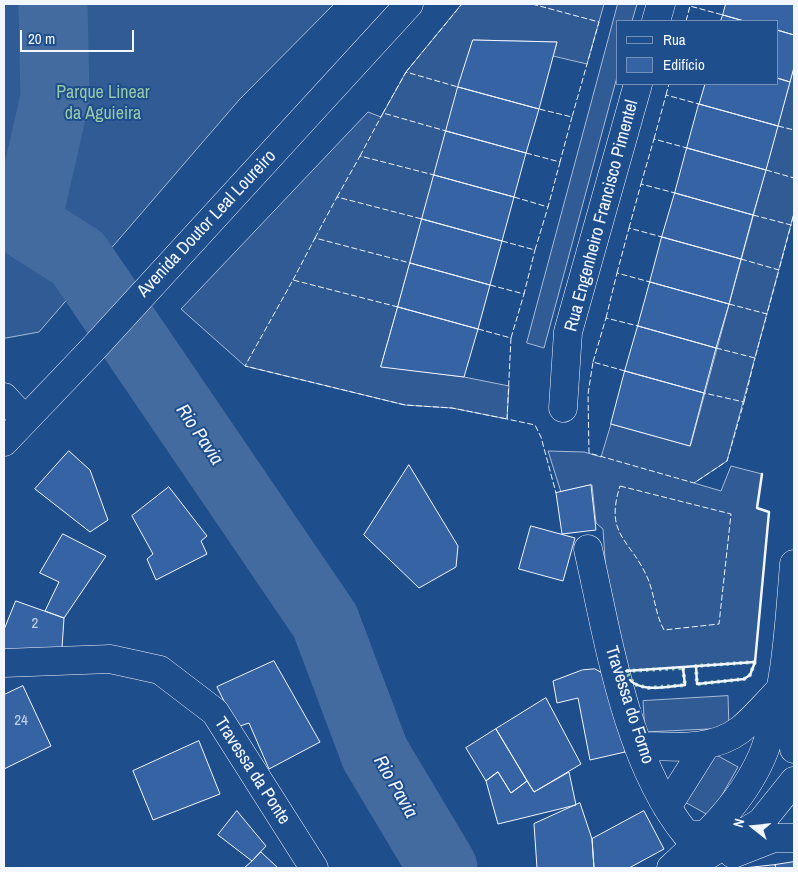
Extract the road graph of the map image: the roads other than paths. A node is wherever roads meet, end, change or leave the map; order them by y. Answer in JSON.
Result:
{"nodes":[{"id":1,"x":409,"y":4,"type":"edge"},
{"id":2,"x":661,"y":4,"type":"edge"},
{"id":3,"x":656,"y":20,"type":"edge"},
{"id":4,"x":638,"y":85,"type":"edge"},
{"id":5,"x":4,"y":397,"type":"edge"},
{"id":6,"x":563,"y":408,"type":"dead end"},
{"id":7,"x":25,"y":420,"type":"junction"},
{"id":8,"x":4,"y":442,"type":"edge"},
{"id":9,"x":588,"y":549,"type":"dead end"},
{"id":10,"x":794,"y":564,"type":"edge"},
{"id":11,"x":787,"y":641,"type":"junction"},
{"id":12,"x":4,"y":663,"type":"edge"},
{"id":13,"x":778,"y":691,"type":"junction"},
{"id":14,"x":706,"y":745,"type":"junction"},
{"id":15,"x":638,"y":746,"type":"junction"},
{"id":16,"x":794,"y":749,"type":"edge"},
{"id":17,"x":794,"y":781,"type":"edge"},
{"id":18,"x":667,"y":807,"type":"junction"},
{"id":19,"x":706,"y":835,"type":"junction"},
{"id":20,"x":794,"y":838,"type":"edge"},
{"id":21,"x":314,"y":868,"type":"edge"},
{"id":22,"x":671,"y":868,"type":"edge"},
{"id":23,"x":687,"y":868,"type":"edge"},
{"id":24,"x":703,"y":868,"type":"edge"}],
"edges":[{"from":1,"to":7,"type":"street","name":"Avenida Doutor Leal Loureiro"},
{"from":2,"to":3,"type":"street"},
{"from":4,"to":6,"type":"street","name":"Rua Engenheiro Francisco Pimentel"},
{"from":5,"to":7,"type":"street"},
{"from":7,"to":8,"type":"street","name":"Avenida Doutor Leal Loureiro"},
{"from":9,"to":15,"type":"street","name":"Travessa do Forno"},
{"from":10,"to":11,"type":"street"},
{"from":11,"to":13,"type":"street"},
{"from":11,"to":16,"type":"street"},
{"from":12,"to":21,"type":"street","name":"Travessa da Ponte"},
{"from":13,"to":14,"type":"street"},
{"from":13,"to":19,"type":"street"},
{"from":14,"to":15,"type":"street"},
{"from":14,"to":18,"type":"street"},
{"from":15,"to":18,"type":"street","name":"Travessa do Forno"},
{"from":17,"to":23,"type":"street"},
{"from":18,"to":19,"type":"street","name":"Travessa do Forno"},
{"from":19,"to":22,"type":"street"},
{"from":20,"to":24,"type":"street"}]}
